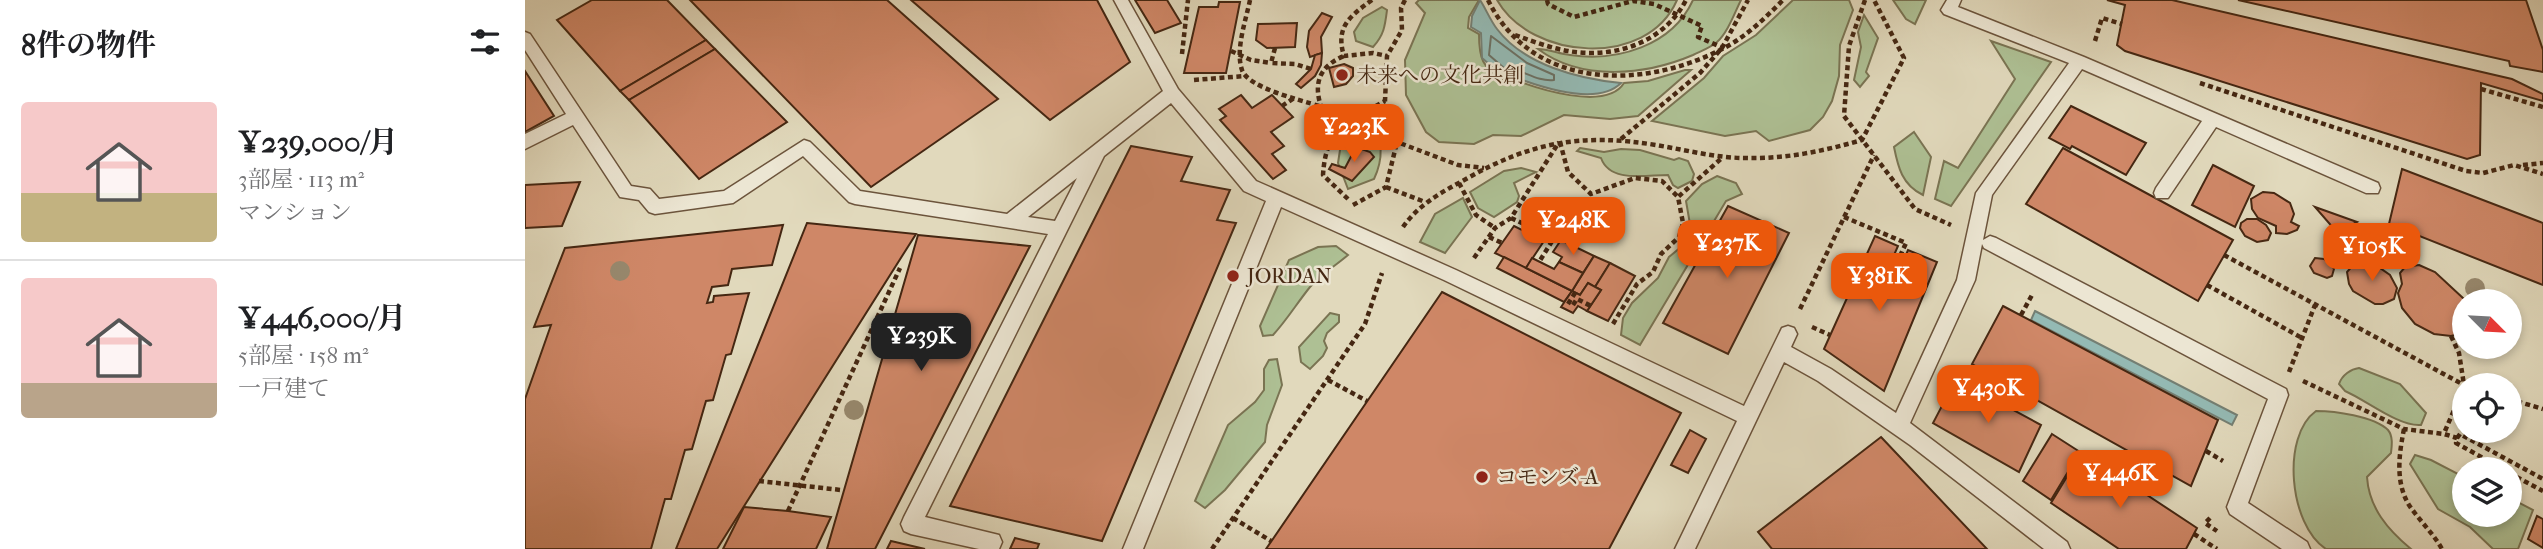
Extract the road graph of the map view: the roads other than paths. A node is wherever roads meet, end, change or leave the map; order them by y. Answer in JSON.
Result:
{"nodes":[{"id":1,"x":1121,"y":0,"type":"edge"},
{"id":2,"x":1949,"y":11,"type":"edge"},
{"id":3,"x":525,"y":38,"type":"edge"},
{"id":4,"x":2080,"y":61,"type":"junction"},
{"id":5,"x":1172,"y":93,"type":"junction"},
{"id":6,"x":576,"y":116,"type":"junction"},
{"id":7,"x":2213,"y":119,"type":"junction"},
{"id":8,"x":525,"y":142,"type":"edge"},
{"id":9,"x":1098,"y":152,"type":"junction"},
{"id":10,"x":2372,"y":188,"type":"dead end"},
{"id":11,"x":2162,"y":193,"type":"dead end"},
{"id":12,"x":1276,"y":198,"type":"junction"},
{"id":13,"x":1009,"y":222,"type":"junction"},
{"id":14,"x":1059,"y":229,"type":"junction"},
{"id":15,"x":1982,"y":239,"type":"junction"},
{"id":16,"x":1748,"y":417,"type":"junction"},
{"id":17,"x":1899,"y":426,"type":"junction"},
{"id":18,"x":992,"y":542,"type":"dead end"},
{"id":19,"x":1133,"y":549,"type":"edge"},
{"id":20,"x":1685,"y":549,"type":"edge"},
{"id":21,"x":2060,"y":549,"type":"edge"},
{"id":22,"x":2300,"y":549,"type":"edge"}],
"edges":[{"from":1,"to":5,"type":"lane"},
{"from":2,"to":4,"type":"lane"},
{"from":3,"to":6,"type":"lane"},
{"from":4,"to":7,"type":"lane"},
{"from":4,"to":15,"type":"lane"},
{"from":5,"to":9,"type":"lane"},
{"from":5,"to":12,"type":"lane"},
{"from":6,"to":8,"type":"lane"},
{"from":6,"to":13,"type":"lane"},
{"from":7,"to":10,"type":"lane"},
{"from":7,"to":11,"type":"lane"},
{"from":9,"to":13,"type":"lane"},
{"from":9,"to":14,"type":"lane"},
{"from":12,"to":16,"type":"lane"},
{"from":12,"to":19,"type":"lane"},
{"from":13,"to":14,"type":"lane"},
{"from":14,"to":18,"type":"lane"},
{"from":15,"to":17,"type":"lane"},
{"from":15,"to":22,"type":"lane"},
{"from":16,"to":17,"type":"lane"},
{"from":16,"to":20,"type":"lane"},
{"from":17,"to":21,"type":"lane"}]}
